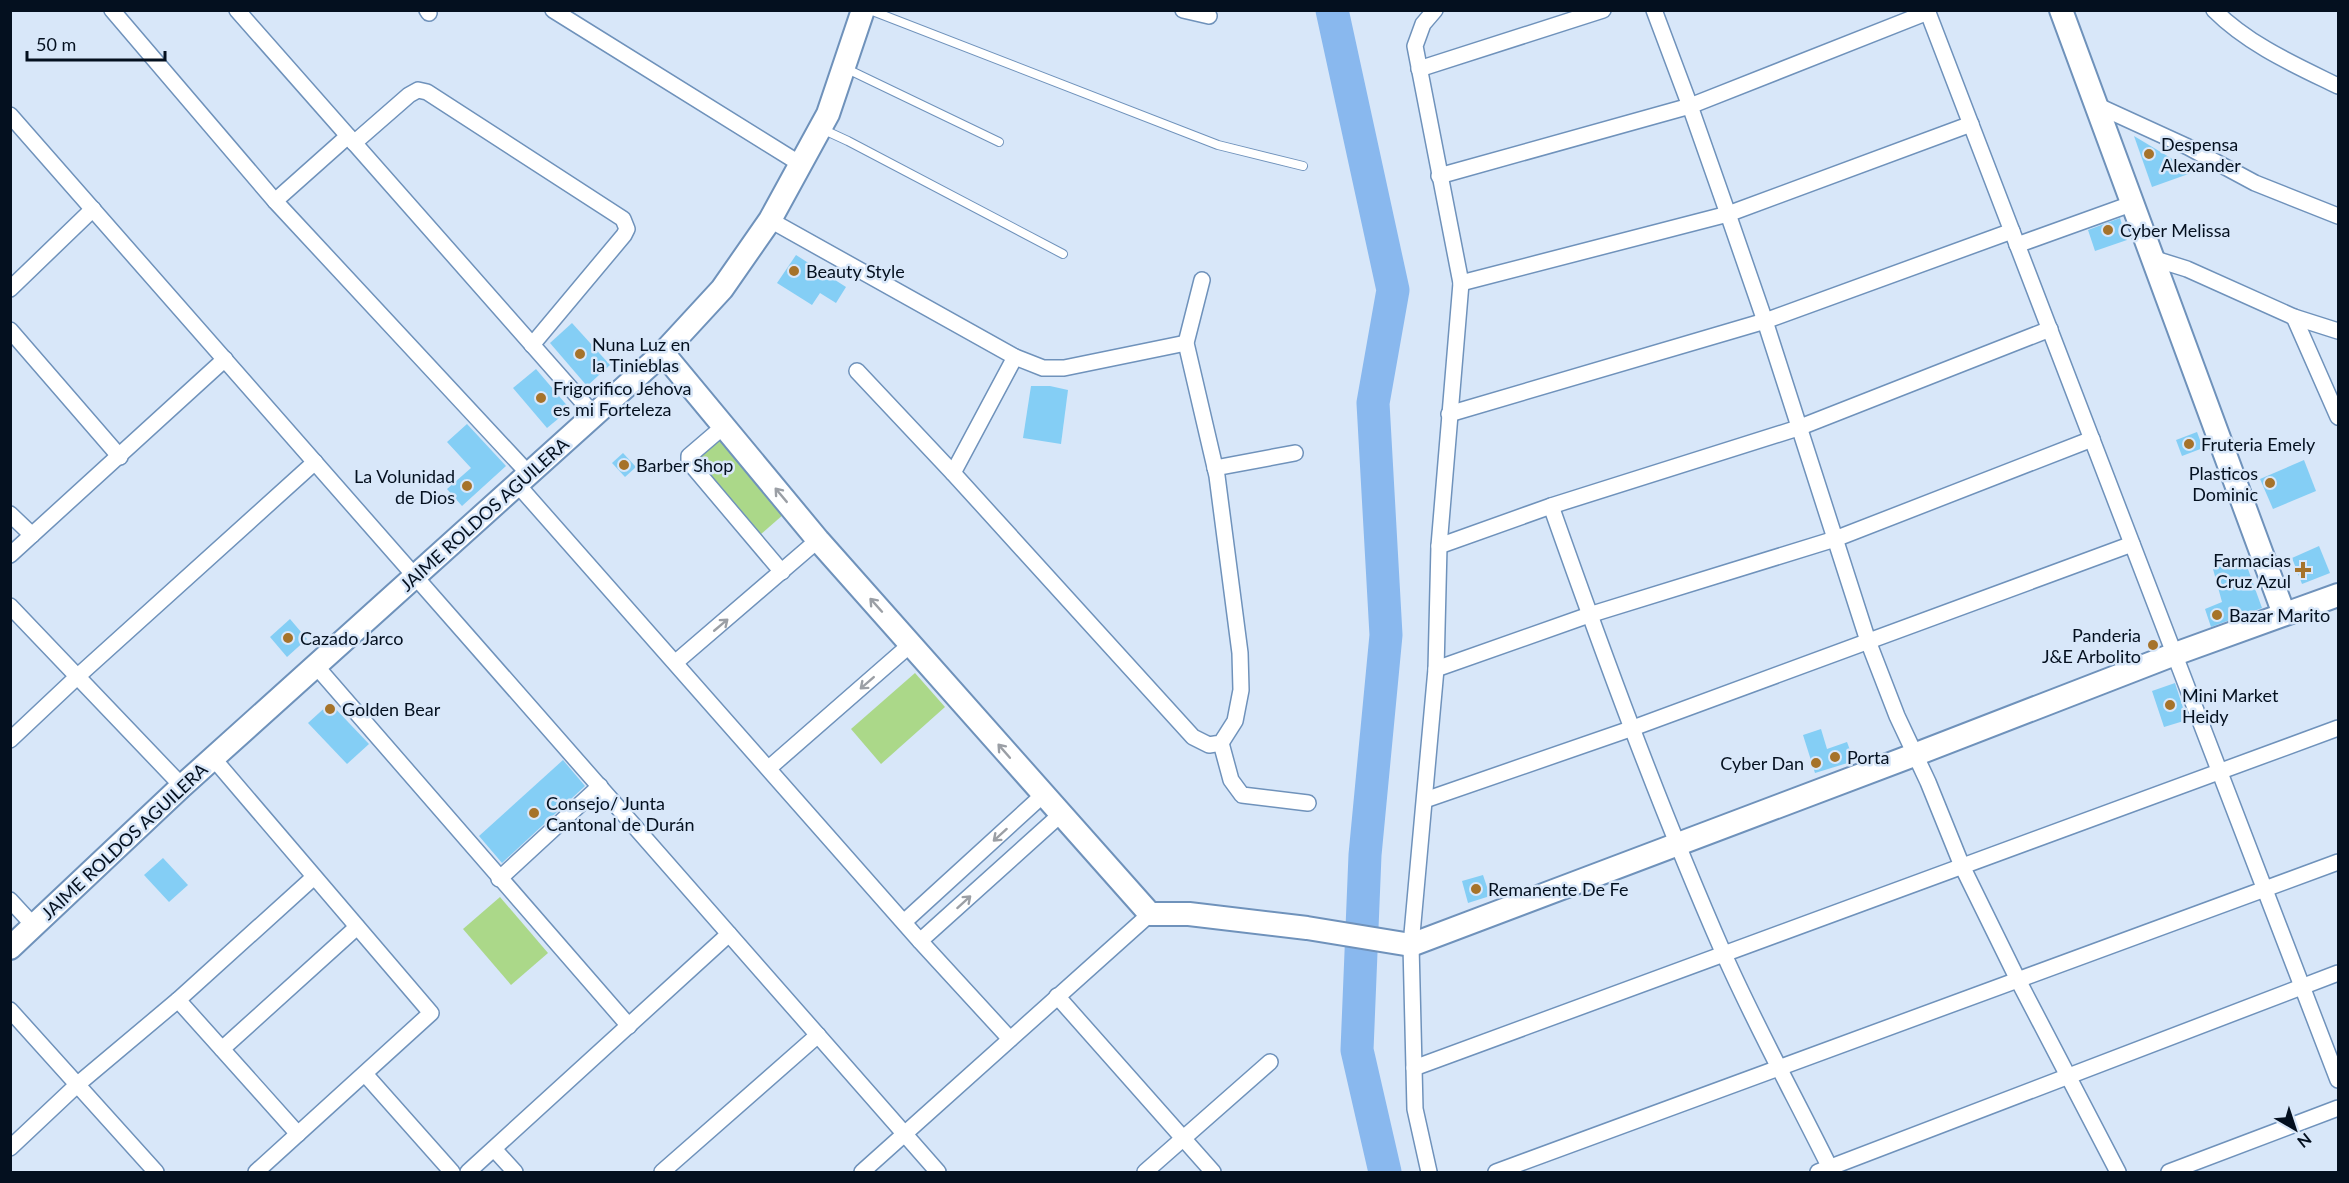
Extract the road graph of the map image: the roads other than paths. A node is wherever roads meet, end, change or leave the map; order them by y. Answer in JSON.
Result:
{"nodes":[{"id":1,"x":112,"y":10,"type":"edge"},
{"id":2,"x":237,"y":10,"type":"edge"},
{"id":3,"x":553,"y":10,"type":"edge"},
{"id":4,"x":863,"y":10,"type":"edge"},
{"id":5,"x":870,"y":10,"type":"edge"},
{"id":6,"x":1435,"y":10,"type":"edge"},
{"id":7,"x":1603,"y":10,"type":"edge"},
{"id":8,"x":1654,"y":10,"type":"edge"},
{"id":9,"x":2061,"y":10,"type":"edge"},
{"id":10,"x":2214,"y":10,"type":"edge"},
{"id":11,"x":1190,"y":11,"type":"edge"},
{"id":12,"x":1928,"y":11,"type":"edge"},
{"id":13,"x":1209,"y":16,"type":"dead end"},
{"id":14,"x":844,"y":68,"type":"junction"},
{"id":15,"x":1419,"y":69,"type":"junction"},
{"id":16,"x":2338,"y":86,"type":"edge"},
{"id":17,"x":2094,"y":104,"type":"junction"},
{"id":18,"x":1690,"y":106,"type":"junction"},
{"id":19,"x":10,"y":115,"type":"edge"},
{"id":20,"x":1971,"y":124,"type":"junction"},
{"id":21,"x":820,"y":129,"type":"junction"},
{"id":22,"x":351,"y":139,"type":"junction"},
{"id":23,"x":999,"y":142,"type":"dead end"},
{"id":24,"x":802,"y":165,"type":"junction"},
{"id":25,"x":1303,"y":166,"type":"dead end"},
{"id":26,"x":1439,"y":176,"type":"junction"},
{"id":27,"x":275,"y":201,"type":"junction"},
{"id":28,"x":2131,"y":204,"type":"junction"},
{"id":29,"x":93,"y":209,"type":"junction"},
{"id":30,"x":1728,"y":214,"type":"junction"},
{"id":31,"x":2338,"y":216,"type":"edge"},
{"id":32,"x":770,"y":220,"type":"junction"},
{"id":33,"x":2015,"y":238,"type":"junction"},
{"id":34,"x":1064,"y":254,"type":"dead end"},
{"id":35,"x":2152,"y":258,"type":"junction"},
{"id":36,"x":1203,"y":280,"type":"dead end"},
{"id":37,"x":1461,"y":283,"type":"junction"},
{"id":38,"x":10,"y":289,"type":"edge"},
{"id":39,"x":2294,"y":317,"type":"junction"},
{"id":40,"x":1765,"y":321,"type":"junction"},
{"id":41,"x":2050,"y":329,"type":"junction"},
{"id":42,"x":10,"y":330,"type":"edge"},
{"id":43,"x":2338,"y":331,"type":"edge"},
{"id":44,"x":1186,"y":342,"type":"junction"},
{"id":45,"x":532,"y":345,"type":"junction"},
{"id":46,"x":663,"y":353,"type":"junction"},
{"id":47,"x":1015,"y":357,"type":"junction"},
{"id":48,"x":225,"y":359,"type":"junction"},
{"id":49,"x":857,"y":371,"type":"dead end"},
{"id":50,"x":1449,"y":414,"type":"junction"},
{"id":51,"x":595,"y":416,"type":"junction"},
{"id":52,"x":2338,"y":417,"type":"edge"},
{"id":53,"x":724,"y":426,"type":"junction"},
{"id":54,"x":1798,"y":428,"type":"junction"},
{"id":55,"x":2092,"y":439,"type":"junction"},
{"id":56,"x":1295,"y":453,"type":"dead end"},
{"id":57,"x":120,"y":457,"type":"junction"},
{"id":58,"x":315,"y":462,"type":"junction"},
{"id":59,"x":1215,"y":468,"type":"junction"},
{"id":60,"x":953,"y":473,"type":"junction"},
{"id":61,"x":523,"y":478,"type":"junction"},
{"id":62,"x":1551,"y":506,"type":"junction"},
{"id":63,"x":10,"y":514,"type":"edge"},
{"id":64,"x":32,"y":535,"type":"junction"},
{"id":65,"x":1836,"y":539,"type":"junction"},
{"id":66,"x":818,"y":540,"type":"junction"},
{"id":67,"x":2132,"y":544,"type":"junction"},
{"id":68,"x":1439,"y":546,"type":"junction"},
{"id":69,"x":10,"y":555,"type":"edge"},
{"id":70,"x":782,"y":572,"type":"junction"},
{"id":71,"x":415,"y":576,"type":"junction"},
{"id":72,"x":2338,"y":595,"type":"edge"},
{"id":73,"x":10,"y":606,"type":"edge"},
{"id":74,"x":2284,"y":614,"type":"junction"},
{"id":75,"x":1589,"y":615,"type":"junction"},
{"id":76,"x":1868,"y":641,"type":"junction"},
{"id":77,"x":911,"y":644,"type":"junction"},
{"id":78,"x":2175,"y":654,"type":"junction"},
{"id":79,"x":676,"y":662,"type":"junction"},
{"id":80,"x":316,"y":666,"type":"junction"},
{"id":81,"x":1436,"y":669,"type":"junction"},
{"id":82,"x":78,"y":676,"type":"junction"},
{"id":83,"x":1633,"y":728,"type":"junction"},
{"id":84,"x":2338,"y":728,"type":"edge"},
{"id":85,"x":10,"y":740,"type":"edge"},
{"id":86,"x":1221,"y":743,"type":"junction"},
{"id":87,"x":1914,"y":755,"type":"junction"},
{"id":88,"x":213,"y":758,"type":"junction"},
{"id":89,"x":769,"y":768,"type":"junction"},
{"id":90,"x":2220,"y":772,"type":"junction"},
{"id":91,"x":183,"y":786,"type":"junction"},
{"id":92,"x":600,"y":786,"type":"junction"},
{"id":93,"x":1043,"y":795,"type":"junction"},
{"id":94,"x":1425,"y":800,"type":"junction"},
{"id":95,"x":1308,"y":803,"type":"dead end"},
{"id":96,"x":1060,"y":815,"type":"junction"},
{"id":97,"x":1677,"y":843,"type":"junction"},
{"id":98,"x":2338,"y":862,"type":"edge"},
{"id":99,"x":1962,"y":866,"type":"junction"},
{"id":100,"x":314,"y":877,"type":"junction"},
{"id":101,"x":500,"y":879,"type":"junction"},
{"id":102,"x":2265,"y":889,"type":"junction"},
{"id":103,"x":10,"y":900,"type":"edge"},
{"id":104,"x":1150,"y":914,"type":"junction"},
{"id":105,"x":903,"y":922,"type":"junction"},
{"id":106,"x":34,"y":926,"type":"junction"},
{"id":107,"x":357,"y":927,"type":"junction"},
{"id":108,"x":729,"y":934,"type":"junction"},
{"id":109,"x":920,"y":941,"type":"junction"},
{"id":110,"x":1405,"y":945,"type":"junction"},
{"id":111,"x":10,"y":948,"type":"edge"},
{"id":112,"x":1724,"y":954,"type":"junction"},
{"id":113,"x":2338,"y":973,"type":"edge"},
{"id":114,"x":2018,"y":980,"type":"junction"},
{"id":115,"x":2303,"y":987,"type":"junction"},
{"id":116,"x":1057,"y":996,"type":"junction"},
{"id":117,"x":178,"y":999,"type":"junction"},
{"id":118,"x":10,"y":1010,"type":"edge"},
{"id":119,"x":628,"y":1026,"type":"junction"},
{"id":120,"x":818,"y":1035,"type":"junction"},
{"id":121,"x":1010,"y":1039,"type":"junction"},
{"id":122,"x":222,"y":1048,"type":"junction"},
{"id":123,"x":1270,"y":1062,"type":"dead end"},
{"id":124,"x":1414,"y":1068,"type":"junction"},
{"id":125,"x":1780,"y":1068,"type":"junction"},
{"id":126,"x":365,"y":1074,"type":"junction"},
{"id":127,"x":2068,"y":1077,"type":"junction"},
{"id":128,"x":2338,"y":1080,"type":"edge"},
{"id":129,"x":78,"y":1084,"type":"junction"},
{"id":130,"x":2338,"y":1108,"type":"edge"},
{"id":131,"x":298,"y":1134,"type":"junction"},
{"id":132,"x":904,"y":1134,"type":"junction"},
{"id":133,"x":1183,"y":1138,"type":"junction"},
{"id":134,"x":10,"y":1148,"type":"edge"},
{"id":135,"x":494,"y":1149,"type":"junction"},
{"id":136,"x":1826,"y":1171,"type":"edge"},
{"id":137,"x":156,"y":1173,"type":"edge"},
{"id":138,"x":256,"y":1173,"type":"edge"},
{"id":139,"x":452,"y":1173,"type":"edge"},
{"id":140,"x":468,"y":1173,"type":"edge"},
{"id":141,"x":515,"y":1173,"type":"edge"},
{"id":142,"x":662,"y":1173,"type":"edge"},
{"id":143,"x":862,"y":1173,"type":"edge"},
{"id":144,"x":938,"y":1173,"type":"edge"},
{"id":145,"x":1144,"y":1173,"type":"edge"},
{"id":146,"x":1213,"y":1173,"type":"edge"},
{"id":147,"x":1429,"y":1173,"type":"edge"},
{"id":148,"x":1496,"y":1173,"type":"edge"},
{"id":149,"x":2118,"y":1173,"type":"edge"},
{"id":150,"x":2169,"y":1173,"type":"edge"}],
"edges":[{"from":1,"to":27,"type":"street"},
{"from":2,"to":22,"type":"street"},
{"from":3,"to":24,"type":"street"},
{"from":4,"to":14,"type":"street","name":"JAIME ROLDOS AGUILERA"},
{"from":5,"to":25,"type":"lane"},
{"from":6,"to":15,"type":"street"},
{"from":7,"to":15,"type":"street"},
{"from":8,"to":18,"type":"street"},
{"from":9,"to":17,"type":"street"},
{"from":10,"to":16,"type":"street"},
{"from":11,"to":13,"type":"street"},
{"from":12,"to":18,"type":"street"},
{"from":12,"to":20,"type":"street"},
{"from":14,"to":21,"type":"street","name":"JAIME ROLDOS AGUILERA"},
{"from":14,"to":23,"type":"lane"},
{"from":15,"to":26,"type":"street"},
{"from":17,"to":28,"type":"street"},
{"from":17,"to":31,"type":"street"},
{"from":18,"to":26,"type":"street"},
{"from":18,"to":30,"type":"street"},
{"from":19,"to":29,"type":"street"},
{"from":20,"to":30,"type":"street"},
{"from":20,"to":33,"type":"street"},
{"from":21,"to":24,"type":"street","name":"JAIME ROLDOS AGUILERA"},
{"from":21,"to":34,"type":"lane"},
{"from":22,"to":27,"type":"street"},
{"from":22,"to":45,"type":"street"},
{"from":22,"to":45,"type":"street"},
{"from":24,"to":32,"type":"street","name":"JAIME ROLDOS AGUILERA"},
{"from":26,"to":37,"type":"street"},
{"from":27,"to":61,"type":"street"},
{"from":28,"to":33,"type":"street"},
{"from":28,"to":35,"type":"street"},
{"from":29,"to":38,"type":"street"},
{"from":29,"to":48,"type":"street"},
{"from":30,"to":37,"type":"street"},
{"from":30,"to":40,"type":"street"},
{"from":32,"to":46,"type":"street","name":"JAIME ROLDOS AGUILERA"},
{"from":32,"to":47,"type":"street"},
{"from":33,"to":40,"type":"street"},
{"from":33,"to":41,"type":"street"},
{"from":35,"to":39,"type":"street"},
{"from":35,"to":74,"type":"street"},
{"from":36,"to":44,"type":"street"},
{"from":37,"to":50,"type":"street"},
{"from":39,"to":43,"type":"street"},
{"from":39,"to":52,"type":"street"},
{"from":40,"to":50,"type":"street"},
{"from":40,"to":54,"type":"street"},
{"from":41,"to":54,"type":"street"},
{"from":41,"to":55,"type":"street"},
{"from":42,"to":57,"type":"street"},
{"from":44,"to":47,"type":"street"},
{"from":44,"to":59,"type":"street"},
{"from":45,"to":51,"type":"street"},
{"from":46,"to":51,"type":"street","name":"JAIME ROLDOS AGUILERA"},
{"from":46,"to":53,"type":"street"},
{"from":47,"to":60,"type":"street"},
{"from":48,"to":57,"type":"street"},
{"from":48,"to":58,"type":"street"},
{"from":49,"to":60,"type":"street"},
{"from":50,"to":68,"type":"street"},
{"from":51,"to":61,"type":"street","name":"JAIME ROLDOS AGUILERA"},
{"from":66,"to":53,"type":"street","one_way":true},
{"from":53,"to":70,"type":"street"},
{"from":54,"to":62,"type":"street"},
{"from":54,"to":65,"type":"street"},
{"from":55,"to":65,"type":"street"},
{"from":55,"to":67,"type":"street"},
{"from":56,"to":59,"type":"street"},
{"from":57,"to":64,"type":"street"},
{"from":58,"to":71,"type":"street"},
{"from":58,"to":82,"type":"street"},
{"from":59,"to":86,"type":"street"},
{"from":60,"to":86,"type":"street"},
{"from":61,"to":71,"type":"street","name":"JAIME ROLDOS AGUILERA"},
{"from":61,"to":79,"type":"street"},
{"from":62,"to":68,"type":"street"},
{"from":62,"to":75,"type":"street"},
{"from":63,"to":64,"type":"street"},
{"from":64,"to":69,"type":"street"},
{"from":65,"to":75,"type":"street"},
{"from":65,"to":76,"type":"street"},
{"from":66,"to":70,"type":"street"},
{"from":77,"to":66,"type":"street","one_way":true},
{"from":67,"to":76,"type":"street"},
{"from":67,"to":78,"type":"street"},
{"from":68,"to":81,"type":"street"},
{"from":79,"to":70,"type":"street","one_way":true},
{"from":71,"to":80,"type":"street","name":"JAIME ROLDOS AGUILERA"},
{"from":71,"to":92,"type":"street"},
{"from":72,"to":74,"type":"street"},
{"from":73,"to":82,"type":"street"},
{"from":74,"to":78,"type":"street"},
{"from":75,"to":81,"type":"street"},
{"from":75,"to":83,"type":"street"},
{"from":76,"to":83,"type":"street"},
{"from":76,"to":87,"type":"street"},
{"from":77,"to":89,"type":"street","one_way":true},
{"from":93,"to":77,"type":"street","one_way":true},
{"from":78,"to":87,"type":"street"},
{"from":78,"to":90,"type":"street"},
{"from":79,"to":89,"type":"street"},
{"from":80,"to":88,"type":"street","name":"JAIME ROLDOS AGUILERA"},
{"from":80,"to":101,"type":"street"},
{"from":81,"to":94,"type":"street"},
{"from":82,"to":85,"type":"street"},
{"from":82,"to":91,"type":"street"},
{"from":83,"to":94,"type":"street"},
{"from":83,"to":97,"type":"street"},
{"from":84,"to":90,"type":"street"},
{"from":86,"to":95,"type":"street"},
{"from":87,"to":97,"type":"street"},
{"from":87,"to":99,"type":"street"},
{"from":88,"to":91,"type":"street","name":"JAIME ROLDOS AGUILERA"},
{"from":88,"to":100,"type":"street"},
{"from":89,"to":105,"type":"street"},
{"from":90,"to":99,"type":"street"},
{"from":90,"to":102,"type":"street"},
{"from":91,"to":106,"type":"street","name":"JAIME ROLDOS AGUILERA"},
{"from":92,"to":101,"type":"street"},
{"from":92,"to":108,"type":"street"},
{"from":93,"to":96,"type":"street"},
{"from":93,"to":105,"type":"street","one_way":true},
{"from":94,"to":110,"type":"street"},
{"from":96,"to":104,"type":"street"},
{"from":109,"to":96,"type":"street","one_way":true},
{"from":97,"to":110,"type":"street"},
{"from":97,"to":112,"type":"street"},
{"from":98,"to":102,"type":"street"},
{"from":99,"to":112,"type":"street"},
{"from":99,"to":114,"type":"street"},
{"from":100,"to":107,"type":"street"},
{"from":100,"to":117,"type":"street"},
{"from":101,"to":119,"type":"street"},
{"from":102,"to":114,"type":"street"},
{"from":102,"to":115,"type":"street"},
{"from":103,"to":106,"type":"street"},
{"from":104,"to":110,"type":"street"},
{"from":104,"to":116,"type":"street"},
{"from":105,"to":109,"type":"street"},
{"from":106,"to":111,"type":"street","name":"JAIME ROLDOS AGUILERA"},
{"from":107,"to":122,"type":"street"},
{"from":107,"to":126,"type":"street"},
{"from":108,"to":119,"type":"street"},
{"from":108,"to":120,"type":"street"},
{"from":109,"to":121,"type":"street"},
{"from":110,"to":124,"type":"street"},
{"from":112,"to":124,"type":"street"},
{"from":112,"to":125,"type":"street"},
{"from":113,"to":115,"type":"street"},
{"from":114,"to":125,"type":"street"},
{"from":114,"to":127,"type":"street"},
{"from":115,"to":127,"type":"street"},
{"from":115,"to":128,"type":"street"},
{"from":116,"to":121,"type":"street"},
{"from":116,"to":133,"type":"street"},
{"from":117,"to":122,"type":"street"},
{"from":117,"to":129,"type":"street"},
{"from":118,"to":129,"type":"street"},
{"from":119,"to":135,"type":"street"},
{"from":120,"to":132,"type":"street"},
{"from":120,"to":142,"type":"street"},
{"from":121,"to":132,"type":"street"},
{"from":122,"to":131,"type":"street"},
{"from":123,"to":133,"type":"street"},
{"from":124,"to":147,"type":"street"},
{"from":125,"to":136,"type":"street"},
{"from":125,"to":148,"type":"street"},
{"from":126,"to":131,"type":"street"},
{"from":126,"to":139,"type":"street"},
{"from":127,"to":136,"type":"street"},
{"from":127,"to":149,"type":"street"},
{"from":129,"to":134,"type":"street"},
{"from":129,"to":137,"type":"street"},
{"from":130,"to":150,"type":"street"},
{"from":131,"to":138,"type":"street"},
{"from":132,"to":143,"type":"street"},
{"from":132,"to":144,"type":"street"},
{"from":133,"to":145,"type":"street"},
{"from":133,"to":146,"type":"street"},
{"from":135,"to":140,"type":"street"},
{"from":135,"to":141,"type":"street"}]}
